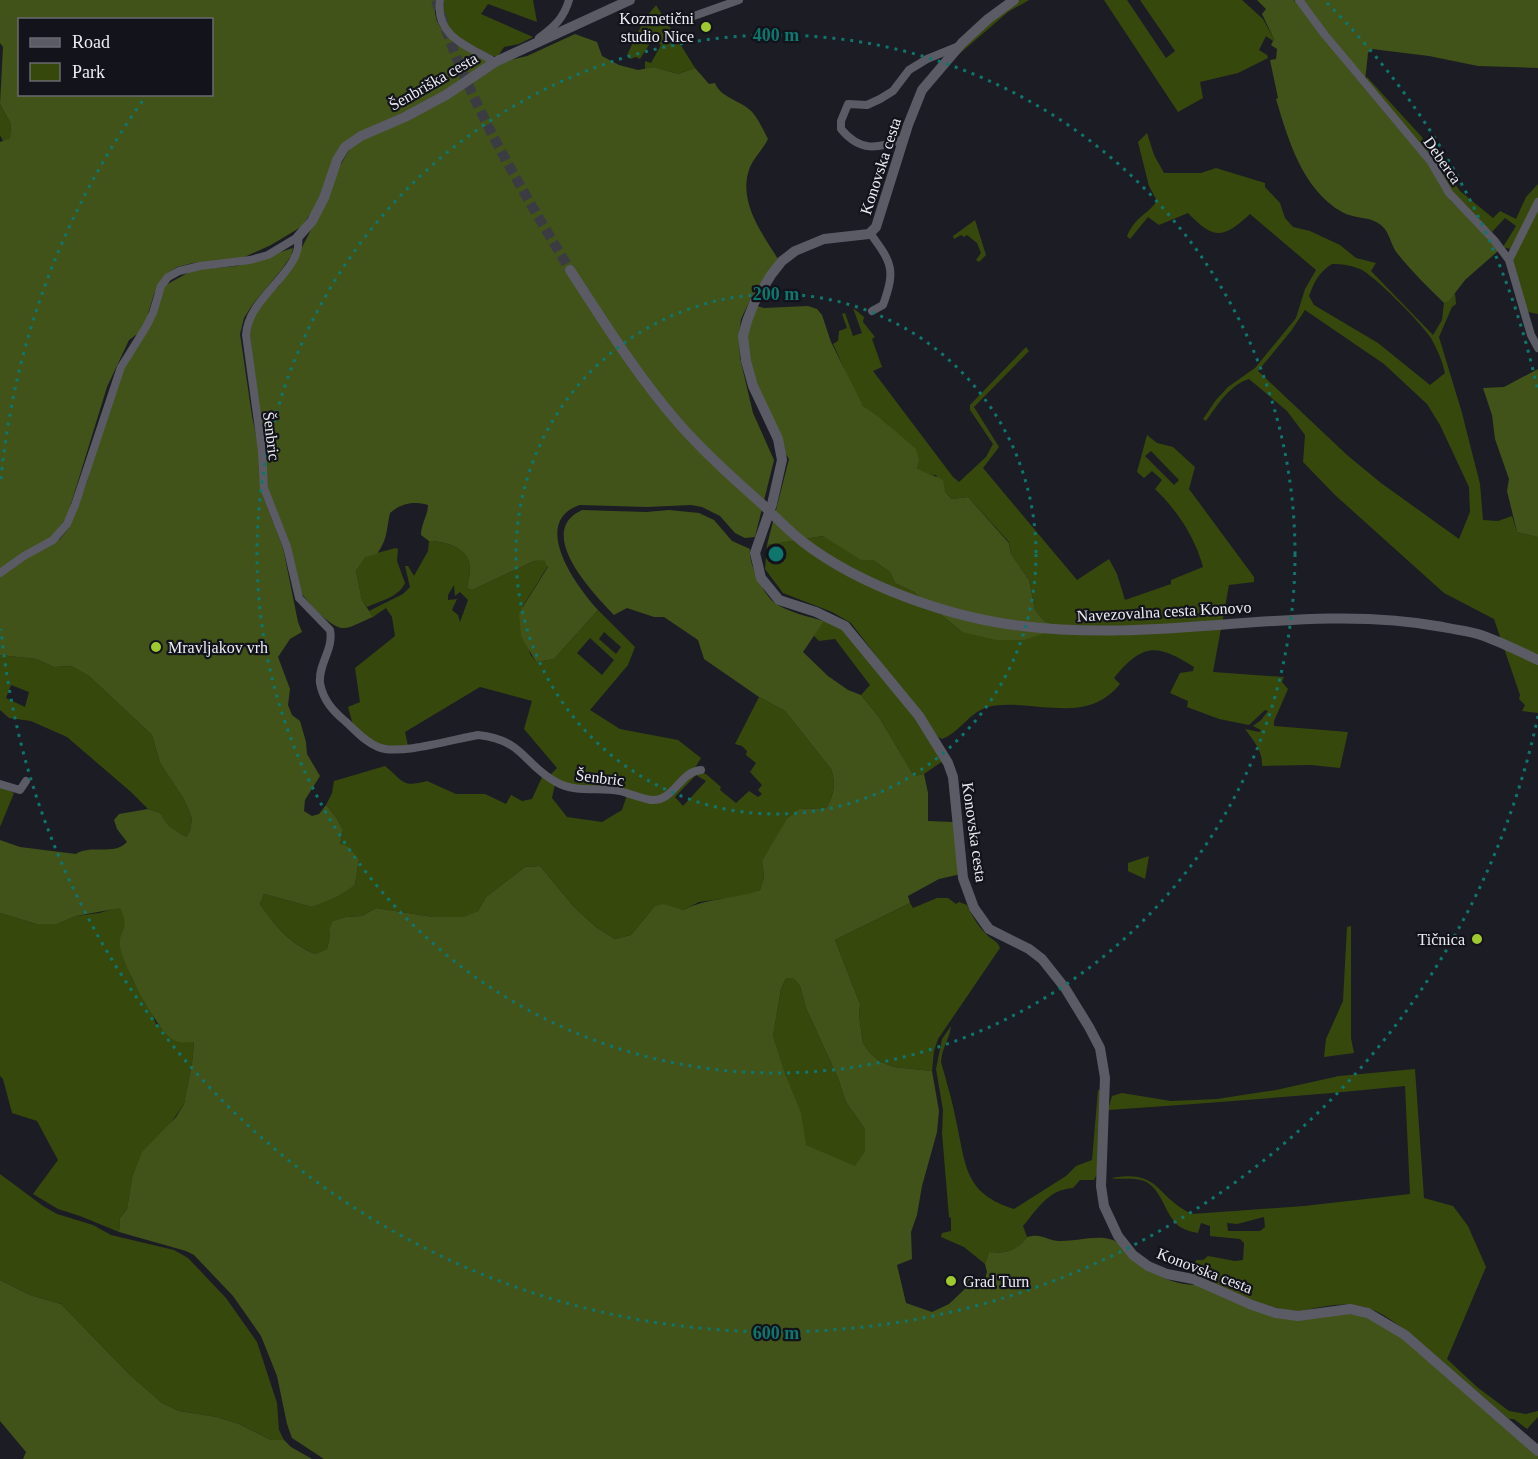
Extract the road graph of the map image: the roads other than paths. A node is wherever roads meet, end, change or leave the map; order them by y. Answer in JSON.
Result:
{"nodes":[{"id":1,"x":440,"y":0,"type":"edge"},
{"id":2,"x":570,"y":0,"type":"edge"},
{"id":3,"x":630,"y":0,"type":"edge"},
{"id":4,"x":739,"y":0,"type":"edge"},
{"id":5,"x":1014,"y":0,"type":"edge"},
{"id":6,"x":1299,"y":0,"type":"edge"},
{"id":7,"x":677,"y":22,"type":"dead end"},
{"id":8,"x":960,"y":45,"type":"junction"},
{"id":9,"x":495,"y":62,"type":"junction"},
{"id":10,"x":903,"y":139,"type":"junction"},
{"id":11,"x":1538,"y":202,"type":"edge"},
{"id":12,"x":870,"y":232,"type":"junction"},
{"id":13,"x":298,"y":237,"type":"junction"},
{"id":14,"x":1509,"y":260,"type":"junction"},
{"id":15,"x":570,"y":270,"type":"tunnel mouth"},
{"id":16,"x":872,"y":311,"type":"dead end"},
{"id":17,"x":1538,"y":348,"type":"edge"},
{"id":18,"x":770,"y":511,"type":"junction"},
{"id":19,"x":0,"y":573,"type":"edge"},
{"id":20,"x":1538,"y":660,"type":"edge"},
{"id":21,"x":701,"y":770,"type":"dead end"},
{"id":22,"x":26,"y":781,"type":"dead end"},
{"id":23,"x":0,"y":784,"type":"edge"},
{"id":24,"x":1538,"y":1451,"type":"edge"}],
"edges":[{"from":1,"to":9,"type":"street"},
{"from":2,"to":9,"type":"street"},
{"from":3,"to":9,"type":"street","name":"Šenbriška cesta"},
{"from":4,"to":7,"type":"street"},
{"from":5,"to":8,"type":"street","name":"Konovska cesta"},
{"from":6,"to":14,"type":"street","name":"Deberca"},
{"from":8,"to":10,"type":"street","name":"Konovska cesta"},
{"from":8,"to":10,"type":"street"},
{"from":9,"to":13,"type":"street","name":"Šenbriška cesta"},
{"from":10,"to":12,"type":"street","name":"Konovska cesta"},
{"from":11,"to":14,"type":"street"},
{"from":12,"to":16,"type":"street"},
{"from":12,"to":18,"type":"street","name":"Konovska cesta"},
{"from":13,"to":19,"type":"street"},
{"from":13,"to":21,"type":"street","name":"Šenbric"},
{"from":14,"to":17,"type":"street","name":"Deberca"},
{"from":15,"to":18,"type":"street","name":"Navezovalna cesta Konovo"},
{"from":18,"to":20,"type":"street","name":"Navezovalna cesta Konovo"},
{"from":18,"to":24,"type":"street","name":"Konovska cesta"},
{"from":22,"to":23,"type":"street"}]}
